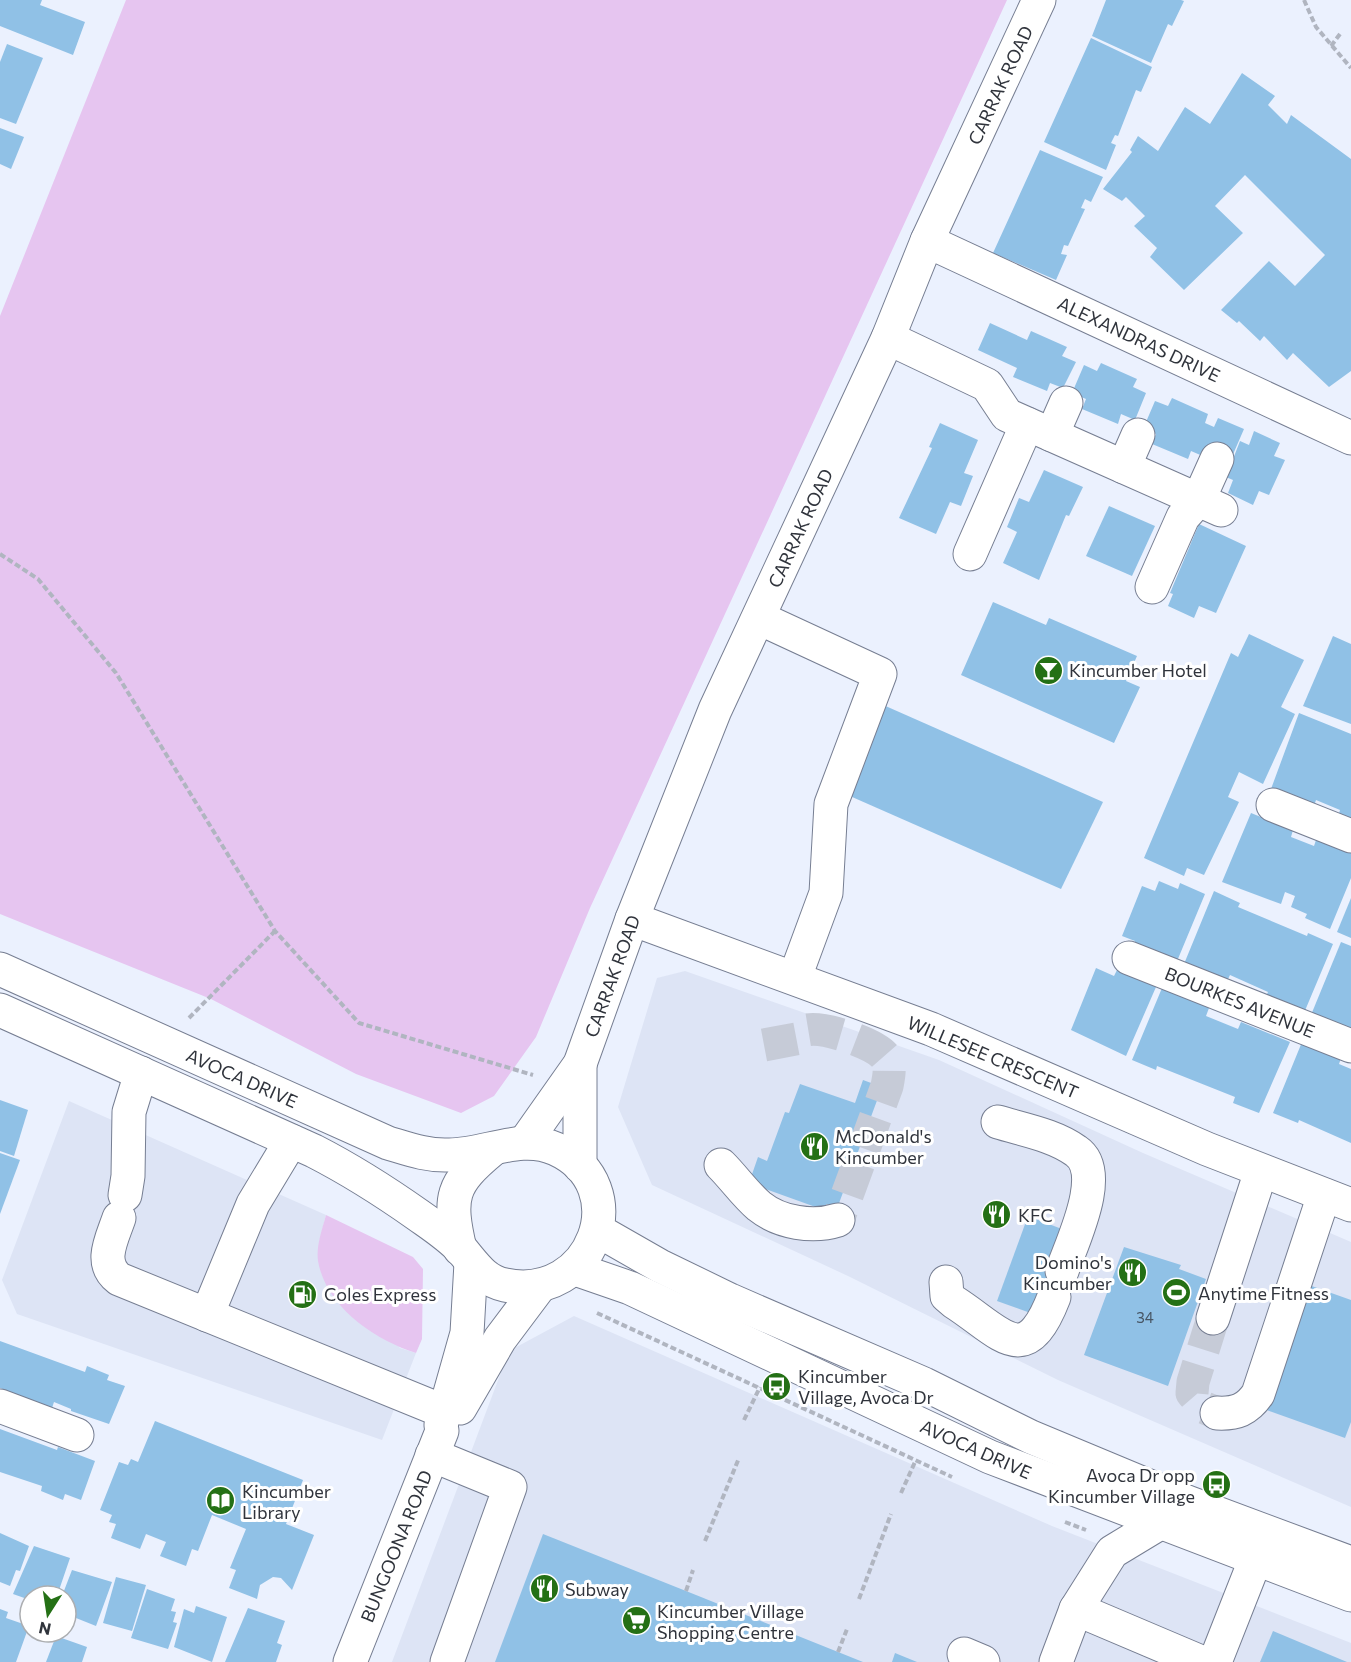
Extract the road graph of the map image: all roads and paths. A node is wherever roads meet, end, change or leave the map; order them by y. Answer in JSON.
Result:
{"nodes":[{"id":1,"x":1039,"y":0,"type":"edge"},
{"id":2,"x":1304,"y":0,"type":"edge"},
{"id":3,"x":1341,"y":34,"type":"dead end"},
{"id":4,"x":1331,"y":46,"type":"junction"},
{"id":5,"x":1351,"y":68,"type":"edge"},
{"id":6,"x":927,"y":241,"type":"junction"},
{"id":7,"x":888,"y":338,"type":"junction"},
{"id":8,"x":1066,"y":403,"type":"dead end"},
{"id":9,"x":1040,"y":430,"type":"junction"},
{"id":10,"x":1138,"y":435,"type":"dead end"},
{"id":11,"x":1351,"y":438,"type":"edge"},
{"id":12,"x":1217,"y":459,"type":"dead end"},
{"id":13,"x":1124,"y":467,"type":"junction"},
{"id":14,"x":1210,"y":505,"type":"junction"},
{"id":15,"x":0,"y":554,"type":"edge"},
{"id":16,"x":970,"y":554,"type":"dead end"},
{"id":17,"x":1152,"y":587,"type":"dead end"},
{"id":18,"x":759,"y":618,"type":"junction"},
{"id":19,"x":1273,"y":805,"type":"dead end"},
{"id":20,"x":1351,"y":836,"type":"edge"},
{"id":21,"x":632,"y":919,"type":"junction"},
{"id":22,"x":276,"y":930,"type":"junction"},
{"id":23,"x":1129,"y":958,"type":"dead end"},
{"id":24,"x":0,"y":969,"type":"edge"},
{"id":25,"x":795,"y":977,"type":"junction"},
{"id":26,"x":0,"y":1010,"type":"edge"},
{"id":27,"x":189,"y":1018,"type":"dead end"},
{"id":28,"x":1351,"y":1046,"type":"edge"},
{"id":29,"x":141,"y":1073,"type":"junction"},
{"id":30,"x":573,"y":1075,"type":"junction"},
{"id":31,"x":998,"y":1122,"type":"dead end"},
{"id":32,"x":291,"y":1141,"type":"junction"},
{"id":33,"x":525,"y":1142,"type":"junction"},
{"id":34,"x":492,"y":1150,"type":"junction"},
{"id":35,"x":721,"y":1165,"type":"dead end"},
{"id":36,"x":580,"y":1166,"type":"junction"},
{"id":37,"x":1261,"y":1171,"type":"junction"},
{"id":38,"x":1337,"y":1200,"type":"edge"},
{"id":39,"x":838,"y":1220,"type":"dead end"},
{"id":40,"x":597,"y":1230,"type":"junction"},
{"id":41,"x":465,"y":1256,"type":"junction"},
{"id":42,"x":575,"y":1269,"type":"junction"},
{"id":43,"x":946,"y":1282,"type":"dead end"},
{"id":44,"x":539,"y":1287,"type":"junction"},
{"id":45,"x":207,"y":1315,"type":"junction"},
{"id":46,"x":1213,"y":1318,"type":"tunnel mouth"},
{"id":47,"x":760,"y":1387,"type":"dead end"},
{"id":48,"x":0,"y":1406,"type":"edge"},
{"id":49,"x":1217,"y":1413,"type":"dead end"},
{"id":50,"x":744,"y":1420,"type":"dead end"},
{"id":51,"x":440,"y":1433,"type":"junction"},
{"id":52,"x":76,"y":1435,"type":"dead end"},
{"id":53,"x":739,"y":1458,"type":"dead end"},
{"id":54,"x":915,"y":1462,"type":"dead end"},
{"id":55,"x":901,"y":1493,"type":"dead end"},
{"id":56,"x":891,"y":1514,"type":"dead end"},
{"id":57,"x":1160,"y":1523,"type":"junction"},
{"id":58,"x":705,"y":1541,"type":"dead end"},
{"id":59,"x":1256,"y":1558,"type":"junction"},
{"id":60,"x":1351,"y":1563,"type":"edge"},
{"id":61,"x":693,"y":1570,"type":"dead end"},
{"id":62,"x":686,"y":1591,"type":"dead end"},
{"id":63,"x":1351,"y":1595,"type":"edge"},
{"id":64,"x":859,"y":1599,"type":"dead end"},
{"id":65,"x":1076,"y":1609,"type":"junction"},
{"id":66,"x":847,"y":1629,"type":"dead end"},
{"id":67,"x":838,"y":1652,"type":"dead end"},
{"id":68,"x":350,"y":1662,"type":"edge"},
{"id":69,"x":447,"y":1662,"type":"edge"},
{"id":70,"x":1056,"y":1662,"type":"edge"},
{"id":71,"x":1201,"y":1662,"type":"edge"},
{"id":72,"x":1215,"y":1662,"type":"edge"}],
"edges":[{"from":1,"to":6,"type":"main road","name":"CARRAK ROAD"},
{"from":2,"to":4,"type":"path"},
{"from":3,"to":4,"type":"path"},
{"from":4,"to":5,"type":"path"},
{"from":6,"to":7,"type":"main road","name":"CARRAK ROAD"},
{"from":6,"to":11,"type":"main road","name":"ALEXANDRAS DRIVE"},
{"from":7,"to":9,"type":"main road"},
{"from":7,"to":18,"type":"main road","name":"CARRAK ROAD"},
{"from":8,"to":9,"type":"main road"},
{"from":9,"to":13,"type":"main road"},
{"from":9,"to":16,"type":"main road"},
{"from":10,"to":13,"type":"main road"},
{"from":12,"to":14,"type":"main road"},
{"from":13,"to":14,"type":"main road"},
{"from":14,"to":17,"type":"main road"},
{"from":15,"to":22,"type":"path"},
{"from":18,"to":21,"type":"main road","name":"CARRAK ROAD"},
{"from":18,"to":25,"type":"main road"},
{"from":19,"to":20,"type":"main road"},
{"from":21,"to":25,"type":"main road","name":"WILLESEE CRESCENT"},
{"from":21,"to":30,"type":"main road","name":"CARRAK ROAD"},
{"from":22,"to":27,"type":"path"},
{"from":22,"to":30,"type":"path"},
{"from":23,"to":28,"type":"main road","name":"BOURKES AVENUE"},
{"from":24,"to":34,"type":"main road","name":"AVOCA DRIVE"},
{"from":25,"to":37,"type":"main road","name":"WILLESEE CRESCENT"},
{"from":26,"to":29,"type":"main road","name":"AVOCA DRIVE"},
{"from":29,"to":32,"type":"main road","name":"AVOCA DRIVE"},
{"from":29,"to":45,"type":"main road"},
{"from":30,"to":33,"type":"main road","name":"CARRAK ROAD"},
{"from":30,"to":36,"type":"main road","name":"CARRAK ROAD"},
{"from":31,"to":43,"type":"main road"},
{"from":32,"to":41,"type":"main road","name":"AVOCA DRIVE"},
{"from":32,"to":45,"type":"main road"},
{"from":33,"to":34,"type":"main road","name":"AVOCA DRIVE"},
{"from":33,"to":36,"type":"main road","name":"AVOCA DRIVE"},
{"from":34,"to":41,"type":"main road","name":"AVOCA DRIVE"},
{"from":35,"to":39,"type":"main road"},
{"from":36,"to":40,"type":"main road","name":"AVOCA DRIVE"},
{"from":37,"to":38,"type":"main road","name":"WILLESEE CRESCENT"},
{"from":37,"to":46,"type":"main road"},
{"from":38,"to":49,"type":"main road"},
{"from":40,"to":42,"type":"main road","name":"AVOCA DRIVE"},
{"from":40,"to":60,"type":"main road","name":"AVOCA DRIVE"},
{"from":41,"to":44,"type":"main road","name":"AVOCA DRIVE"},
{"from":41,"to":51,"type":"main road","name":"BUNGOONA ROAD"},
{"from":42,"to":44,"type":"main road","name":"AVOCA DRIVE"},
{"from":42,"to":57,"type":"main road","name":"AVOCA DRIVE"},
{"from":44,"to":51,"type":"main road","name":"BUNGOONA ROAD"},
{"from":45,"to":51,"type":"main road"},
{"from":47,"to":50,"type":"path"},
{"from":48,"to":52,"type":"main road"},
{"from":51,"to":68,"type":"main road","name":"BUNGOONA ROAD"},
{"from":51,"to":69,"type":"main road"},
{"from":53,"to":58,"type":"path"},
{"from":54,"to":55,"type":"path"},
{"from":56,"to":64,"type":"path"},
{"from":57,"to":59,"type":"main road","name":"AVOCA DRIVE"},
{"from":57,"to":65,"type":"main road"},
{"from":59,"to":63,"type":"main road","name":"AVOCA DRIVE"},
{"from":59,"to":72,"type":"main road"},
{"from":61,"to":62,"type":"path"},
{"from":65,"to":70,"type":"main road"},
{"from":65,"to":71,"type":"main road"},
{"from":66,"to":67,"type":"path"}]}
